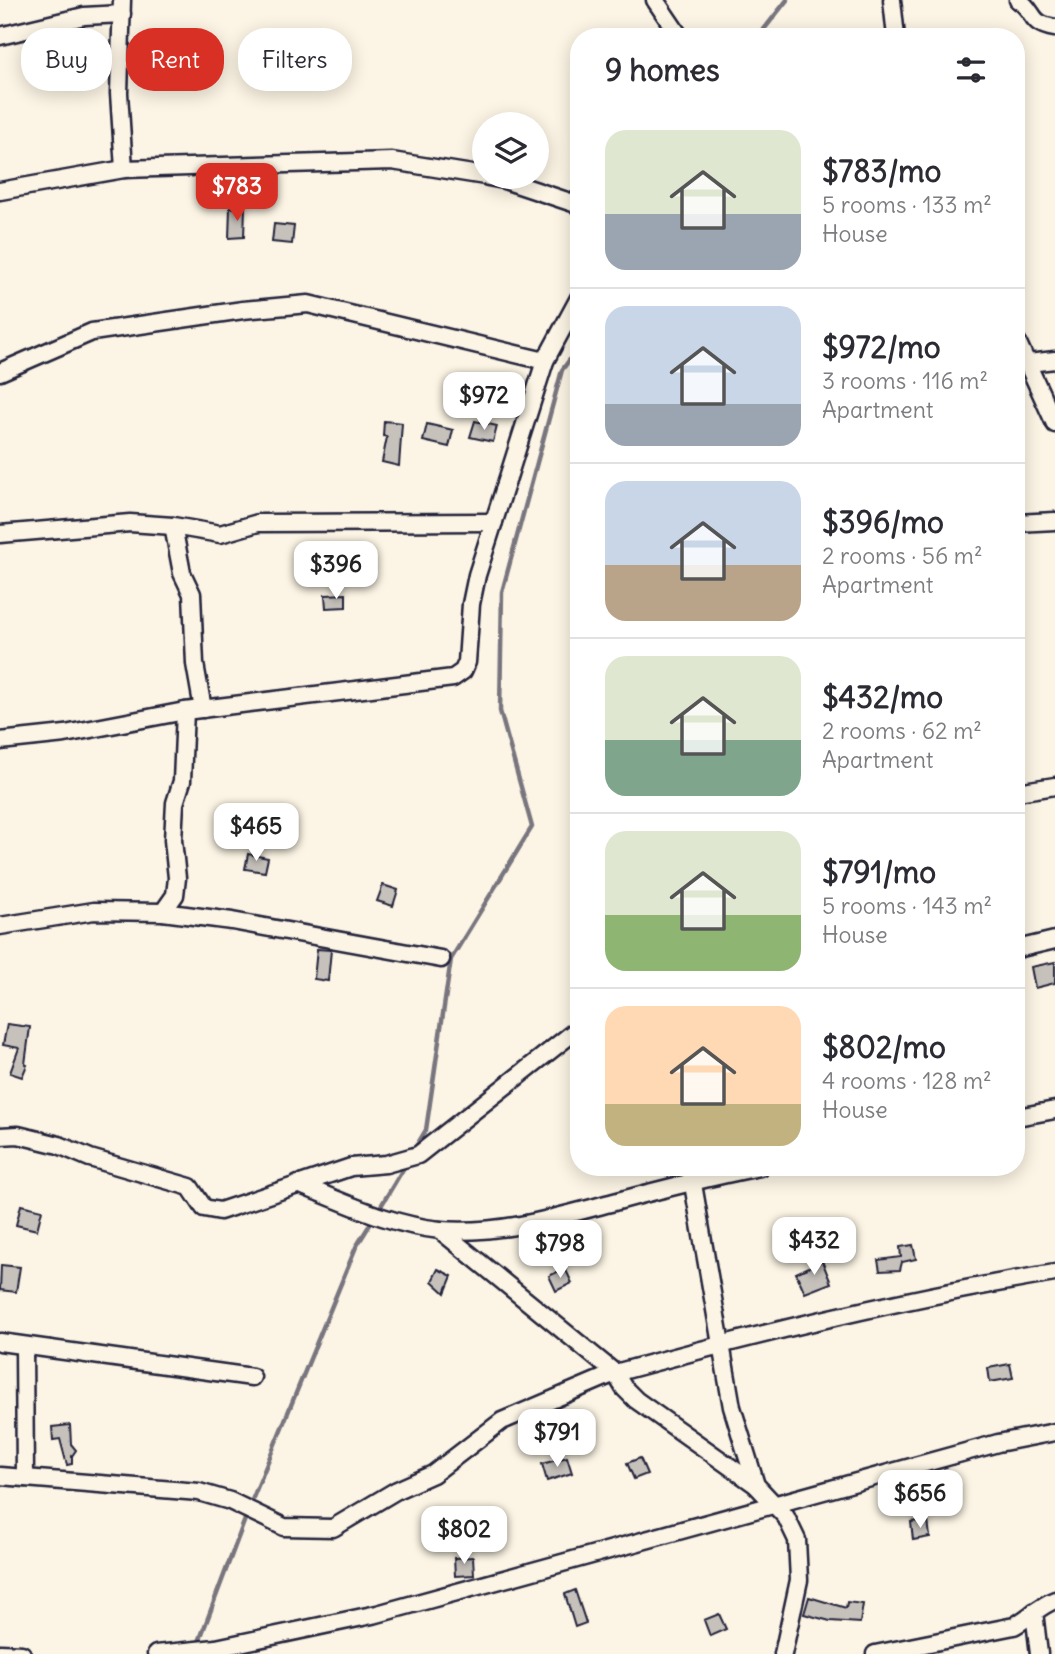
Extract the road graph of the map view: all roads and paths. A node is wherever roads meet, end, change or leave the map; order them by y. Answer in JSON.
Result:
{"nodes":[{"id":1,"x":654,"y":0,"type":"edge"},
{"id":2,"x":892,"y":0,"type":"edge"},
{"id":3,"x":1018,"y":0,"type":"edge"},
{"id":4,"x":122,"y":7,"type":"edge"},
{"id":5,"x":1055,"y":27,"type":"edge"},
{"id":6,"x":674,"y":28,"type":"edge"},
{"id":7,"x":895,"y":28,"type":"edge"},
{"id":8,"x":0,"y":36,"type":"edge"},
{"id":9,"x":124,"y":169,"type":"junction"},
{"id":10,"x":472,"y":174,"type":"edge"},
{"id":11,"x":531,"y":189,"type":"edge"},
{"id":12,"x":0,"y":191,"type":"edge"},
{"id":13,"x":570,"y":202,"type":"edge"},
{"id":14,"x":570,"y":315,"type":"edge"},
{"id":15,"x":1025,"y":357,"type":"edge"},
{"id":16,"x":1055,"y":360,"type":"edge"},
{"id":17,"x":545,"y":361,"type":"junction"},
{"id":18,"x":1028,"y":363,"type":"junction"},
{"id":19,"x":0,"y":372,"type":"edge"},
{"id":20,"x":1055,"y":424,"type":"edge"},
{"id":21,"x":1055,"y":521,"type":"edge"},
{"id":22,"x":494,"y":522,"type":"junction"},
{"id":23,"x":1025,"y":523,"type":"edge"},
{"id":24,"x":173,"y":526,"type":"junction"},
{"id":25,"x":0,"y":534,"type":"edge"},
{"id":26,"x":203,"y":709,"type":"junction"},
{"id":27,"x":185,"y":711,"type":"junction"},
{"id":28,"x":0,"y":741,"type":"edge"},
{"id":29,"x":1055,"y":786,"type":"edge"},
{"id":30,"x":1025,"y":791,"type":"edge"},
{"id":31,"x":163,"y":912,"type":"junction"},
{"id":32,"x":0,"y":926,"type":"edge"},
{"id":33,"x":1055,"y":940,"type":"edge"},
{"id":34,"x":1025,"y":947,"type":"edge"},
{"id":35,"x":441,"y":959,"type":"dead end"},
{"id":36,"x":570,"y":1035,"type":"edge"},
{"id":37,"x":1055,"y":1110,"type":"edge"},
{"id":38,"x":1025,"y":1116,"type":"edge"},
{"id":39,"x":0,"y":1136,"type":"edge"},
{"id":40,"x":685,"y":1176,"type":"edge"},
{"id":41,"x":691,"y":1176,"type":"edge"},
{"id":42,"x":298,"y":1184,"type":"junction"},
{"id":43,"x":440,"y":1230,"type":"junction"},
{"id":44,"x":1055,"y":1273,"type":"edge"},
{"id":45,"x":0,"y":1342,"type":"edge"},
{"id":46,"x":723,"y":1343,"type":"junction"},
{"id":47,"x":24,"y":1346,"type":"junction"},
{"id":48,"x":615,"y":1373,"type":"junction"},
{"id":49,"x":253,"y":1377,"type":"dead end"},
{"id":50,"x":1055,"y":1432,"type":"edge"},
{"id":51,"x":0,"y":1476,"type":"edge"},
{"id":52,"x":26,"y":1478,"type":"junction"},
{"id":53,"x":756,"y":1485,"type":"junction"},
{"id":54,"x":774,"y":1504,"type":"junction"},
{"id":55,"x":1055,"y":1600,"type":"edge"},
{"id":56,"x":1034,"y":1612,"type":"junction"},
{"id":57,"x":0,"y":1653,"type":"edge"},
{"id":58,"x":22,"y":1654,"type":"edge"},
{"id":59,"x":156,"y":1654,"type":"edge"},
{"id":60,"x":783,"y":1654,"type":"edge"},
{"id":61,"x":875,"y":1654,"type":"edge"},
{"id":62,"x":1039,"y":1654,"type":"edge"}],
"edges":[{"from":1,"to":6,"type":"street"},
{"from":2,"to":7,"type":"street"},
{"from":3,"to":5,"type":"street"},
{"from":4,"to":8,"type":"street"},
{"from":4,"to":9,"type":"street"},
{"from":9,"to":10,"type":"street"},
{"from":9,"to":12,"type":"street"},
{"from":11,"to":13,"type":"street"},
{"from":14,"to":17,"type":"street"},
{"from":15,"to":18,"type":"street"},
{"from":16,"to":18,"type":"street"},
{"from":17,"to":19,"type":"street"},
{"from":17,"to":22,"type":"street"},
{"from":18,"to":20,"type":"street"},
{"from":21,"to":23,"type":"street"},
{"from":22,"to":24,"type":"street"},
{"from":22,"to":26,"type":"street"},
{"from":24,"to":25,"type":"street"},
{"from":24,"to":26,"type":"street"},
{"from":26,"to":27,"type":"street"},
{"from":27,"to":28,"type":"street"},
{"from":27,"to":31,"type":"street"},
{"from":29,"to":30,"type":"street"},
{"from":31,"to":32,"type":"street"},
{"from":31,"to":35,"type":"street"},
{"from":33,"to":34,"type":"street"},
{"from":36,"to":42,"type":"street"},
{"from":37,"to":38,"type":"street"},
{"from":39,"to":42,"type":"street"},
{"from":40,"to":43,"type":"street"},
{"from":41,"to":46,"type":"street"},
{"from":42,"to":43,"type":"street"},
{"from":43,"to":48,"type":"street"},
{"from":44,"to":46,"type":"street"},
{"from":45,"to":47,"type":"street"},
{"from":46,"to":48,"type":"street"},
{"from":46,"to":53,"type":"street"},
{"from":47,"to":49,"type":"street"},
{"from":47,"to":52,"type":"street"},
{"from":48,"to":52,"type":"street"},
{"from":48,"to":53,"type":"street"},
{"from":50,"to":54,"type":"street"},
{"from":51,"to":52,"type":"street"},
{"from":53,"to":54,"type":"street"},
{"from":54,"to":59,"type":"street"},
{"from":54,"to":60,"type":"street"},
{"from":55,"to":56,"type":"street"},
{"from":56,"to":61,"type":"street"},
{"from":56,"to":62,"type":"street"},
{"from":57,"to":58,"type":"street"}]}
